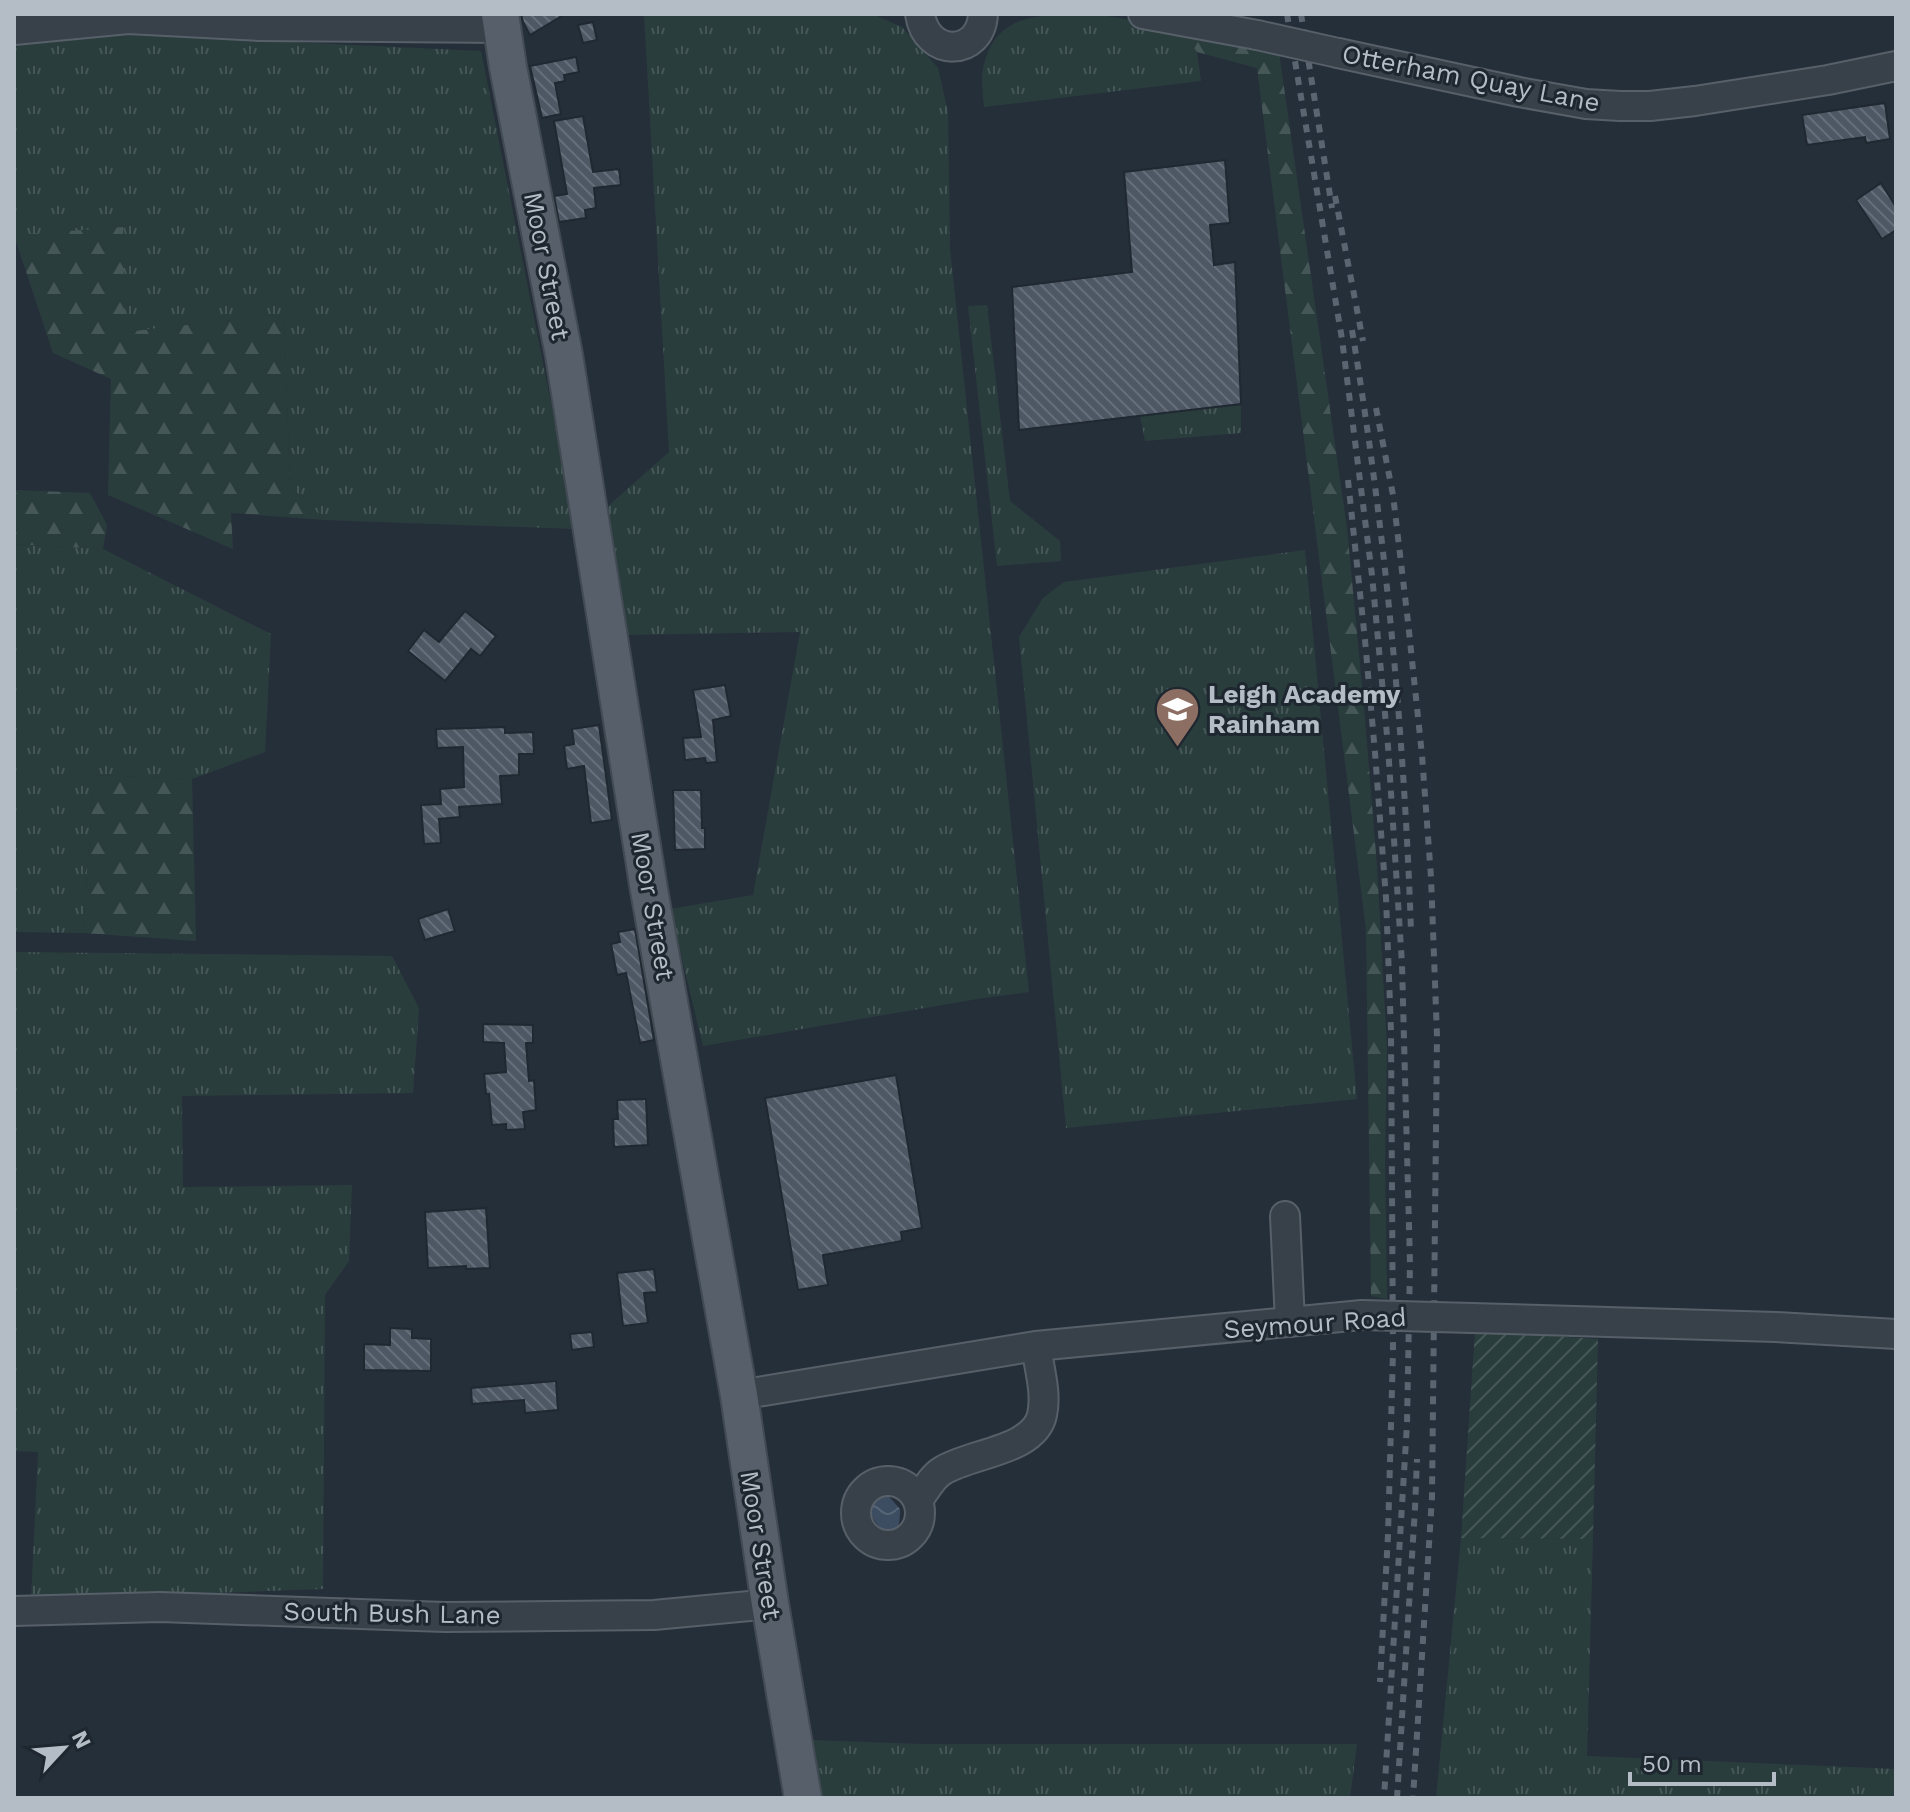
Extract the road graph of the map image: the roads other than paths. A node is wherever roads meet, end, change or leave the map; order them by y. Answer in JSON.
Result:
{"nodes":[{"id":1,"x":904,"y":14,"type":"edge"},
{"id":2,"x":1143,"y":14,"type":"edge"},
{"id":3,"x":991,"y":17,"type":"edge"},
{"id":4,"x":261,"y":20,"type":"edge"},
{"id":5,"x":501,"y":21,"type":"edge"},
{"id":6,"x":923,"y":24,"type":"edge"},
{"id":7,"x":14,"y":30,"type":"edge"},
{"id":8,"x":1896,"y":66,"type":"edge"},
{"id":9,"x":1285,"y":1216,"type":"dead end"},
{"id":10,"x":1290,"y":1322,"type":"junction"},
{"id":11,"x":1896,"y":1334,"type":"edge"},
{"id":12,"x":1036,"y":1346,"type":"junction"},
{"id":13,"x":739,"y":1395,"type":"junction"},
{"id":14,"x":918,"y":1500,"type":"dead end"},
{"id":15,"x":770,"y":1604,"type":"junction"},
{"id":16,"x":14,"y":1611,"type":"edge"},
{"id":17,"x":803,"y":1798,"type":"edge"}],
"edges":[{"from":1,"to":6,"type":"street"},
{"from":2,"to":8,"type":"street","name":"Otterham Quay Lane","bridge":true},
{"from":3,"to":6,"type":"street"},
{"from":4,"to":5,"type":"street"},
{"from":4,"to":7,"type":"street"},
{"from":5,"to":13,"type":"main road","name":"Moor Street"},
{"from":9,"to":10,"type":"street"},
{"from":10,"to":11,"type":"street","name":"Seymour Road","bridge":true},
{"from":10,"to":12,"type":"street","name":"Seymour Road"},
{"from":12,"to":13,"type":"street","name":"Seymour Road"},
{"from":12,"to":14,"type":"street"},
{"from":13,"to":15,"type":"main road","name":"Moor Street"},
{"from":15,"to":16,"type":"street","name":"South Bush Lane"},
{"from":15,"to":17,"type":"main road","name":"Moor Street"}]}
